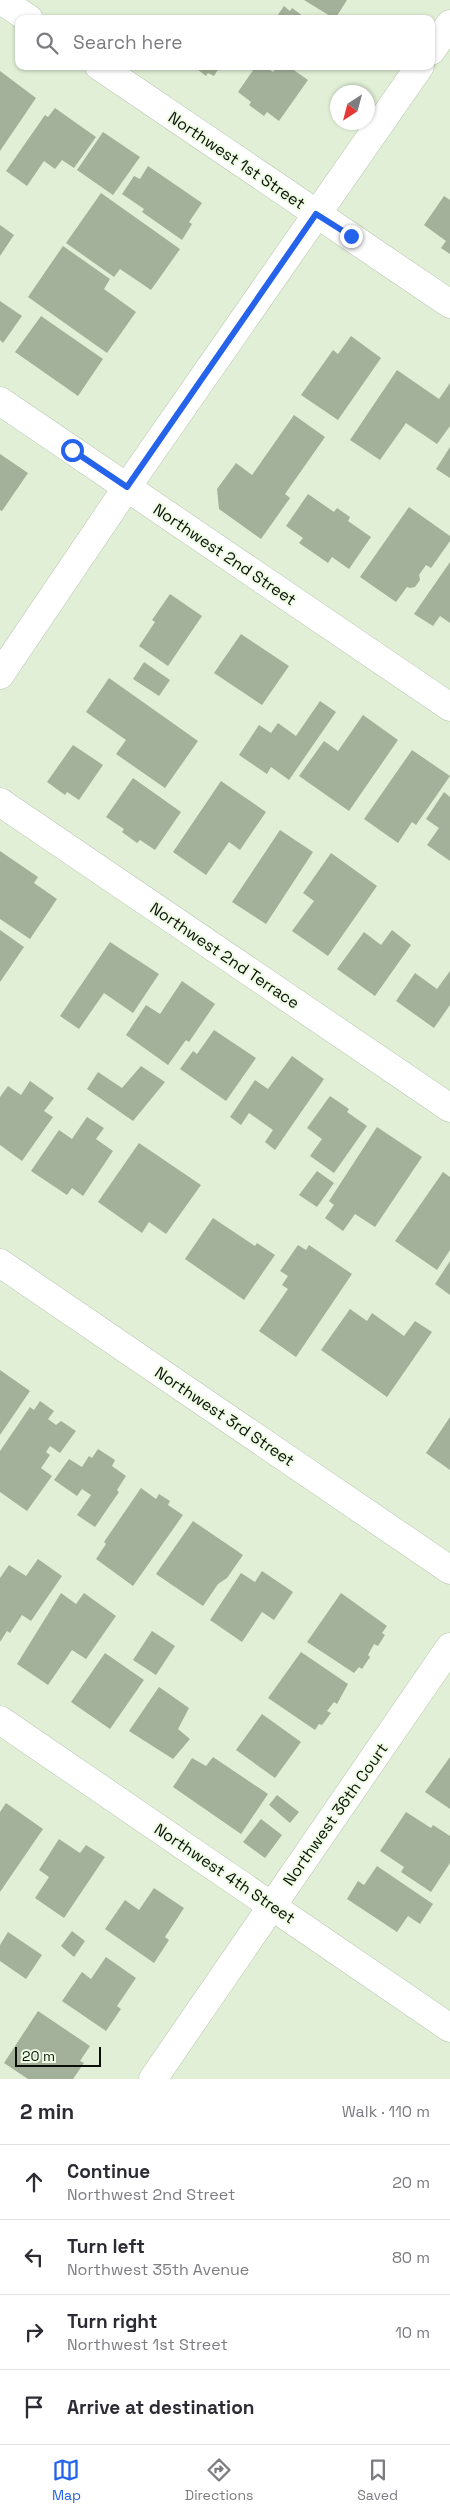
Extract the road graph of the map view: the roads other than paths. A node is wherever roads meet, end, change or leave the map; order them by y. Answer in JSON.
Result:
{"nodes":[{"id":1,"x":1,"y":0,"type":"edge"},
{"id":2,"x":23,"y":15,"type":"edge"},
{"id":3,"x":450,"y":24,"type":"edge"},
{"id":4,"x":435,"y":45,"type":"edge"},
{"id":5,"x":105,"y":70,"type":"edge"},
{"id":6,"x":417,"y":70,"type":"edge"},
{"id":7,"x":316,"y":214,"type":"junction"},
{"id":8,"x":450,"y":304,"type":"edge"},
{"id":9,"x":0,"y":401,"type":"edge"},
{"id":10,"x":127,"y":487,"type":"junction"},
{"id":11,"x":0,"y":675,"type":"edge"},
{"id":12,"x":450,"y":707,"type":"edge"},
{"id":13,"x":0,"y":802,"type":"edge"},
{"id":14,"x":450,"y":1108,"type":"edge"},
{"id":15,"x":0,"y":1263,"type":"edge"},
{"id":16,"x":450,"y":1570,"type":"edge"},
{"id":17,"x":450,"y":1648,"type":"edge"},
{"id":18,"x":0,"y":1720,"type":"edge"},
{"id":19,"x":272,"y":1906,"type":"junction"},
{"id":20,"x":450,"y":2028,"type":"edge"},
{"id":21,"x":153,"y":2079,"type":"edge"}],
"edges":[{"from":1,"to":2,"type":"street"},
{"from":3,"to":4,"type":"street"},
{"from":5,"to":7,"type":"street","name":"Northwest 1st Street"},
{"from":6,"to":7,"type":"street"},
{"from":7,"to":8,"type":"street","name":"Northwest 1st Street"},
{"from":7,"to":10,"type":"street"},
{"from":9,"to":10,"type":"street","name":"Northwest 2nd Street"},
{"from":10,"to":11,"type":"street"},
{"from":10,"to":12,"type":"street","name":"Northwest 2nd Street"},
{"from":13,"to":14,"type":"street","name":"Northwest 2nd Terrace"},
{"from":15,"to":16,"type":"street","name":"Northwest 3rd Street"},
{"from":17,"to":19,"type":"street","name":"Northwest 36th Court"},
{"from":18,"to":19,"type":"street","name":"Northwest 4th Street"},
{"from":19,"to":20,"type":"street","name":"Northwest 4th Street"},
{"from":19,"to":21,"type":"street","name":"Northwest 36th Court"}]}
